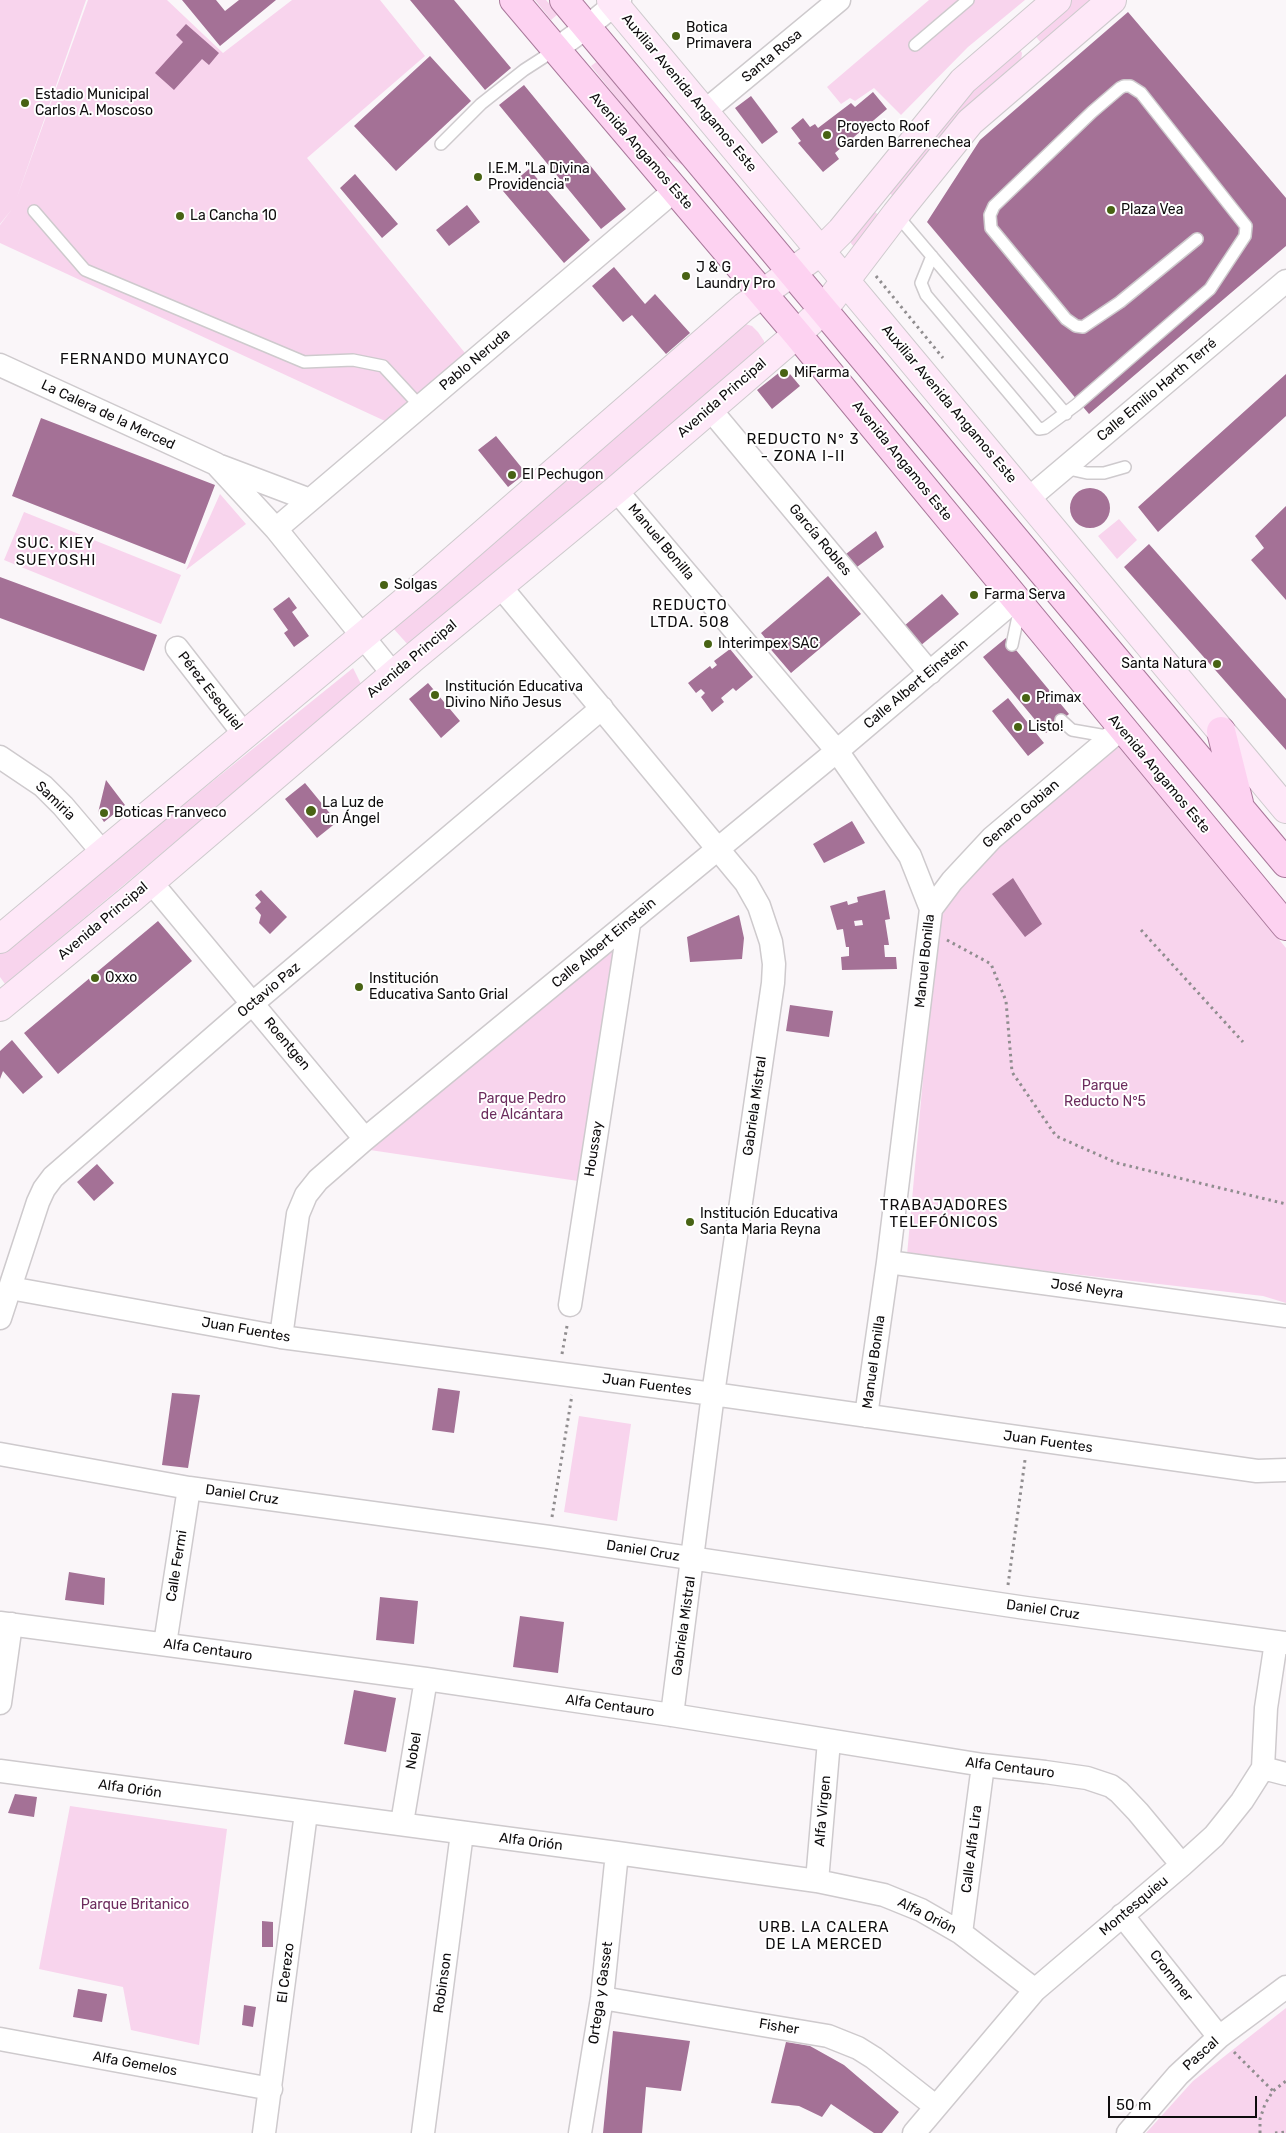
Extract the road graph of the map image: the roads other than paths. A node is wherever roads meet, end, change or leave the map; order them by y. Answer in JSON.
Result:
{"nodes":[{"id":1,"x":514,"y":0,"type":"edge"},
{"id":2,"x":564,"y":0,"type":"edge"},
{"id":3,"x":839,"y":0,"type":"edge"},
{"id":4,"x":968,"y":0,"type":"edge"},
{"id":5,"x":1057,"y":0,"type":"edge"},
{"id":6,"x":1112,"y":0,"type":"edge"},
{"id":7,"x":615,"y":1,"type":"edge"},
{"id":8,"x":587,"y":27,"type":"junction"},
{"id":9,"x":1009,"y":42,"type":"junction"},
{"id":10,"x":915,"y":45,"type":"dead end"},
{"id":11,"x":555,"y":50,"type":"junction"},
{"id":12,"x":1033,"y":68,"type":"junction"},
{"id":13,"x":705,"y":112,"type":"junction"},
{"id":14,"x":441,"y":144,"type":"dead end"},
{"id":15,"x":675,"y":190,"type":"junction"},
{"id":16,"x":873,"y":192,"type":"junction"},
{"id":17,"x":34,"y":211,"type":"dead end"},
{"id":18,"x":896,"y":214,"type":"junction"},
{"id":19,"x":1197,"y":239,"type":"dead end"},
{"id":20,"x":821,"y":251,"type":"junction"},
{"id":21,"x":932,"y":256,"type":"junction"},
{"id":22,"x":793,"y":273,"type":"junction"},
{"id":23,"x":846,"y":281,"type":"junction"},
{"id":24,"x":1286,"y":281,"type":"edge"},
{"id":25,"x":762,"y":292,"type":"junction"},
{"id":26,"x":823,"y":310,"type":"junction"},
{"id":27,"x":797,"y":334,"type":"junction"},
{"id":28,"x":0,"y":365,"type":"edge"},
{"id":29,"x":420,"y":406,"type":"junction"},
{"id":30,"x":709,"y":408,"type":"junction"},
{"id":31,"x":1066,"y":414,"type":"junction"},
{"id":32,"x":216,"y":464,"type":"junction"},
{"id":33,"x":1125,"y":467,"type":"dead end"},
{"id":34,"x":1064,"y":468,"type":"junction"},
{"id":35,"x":616,"y":490,"type":"junction"},
{"id":36,"x":1028,"y":499,"type":"junction"},
{"id":37,"x":310,"y":500,"type":"junction"},
{"id":38,"x":276,"y":529,"type":"junction"},
{"id":39,"x":500,"y":586,"type":"junction"},
{"id":40,"x":1018,"y":602,"type":"junction"},
{"id":41,"x":362,"y":637,"type":"junction"},
{"id":42,"x":1012,"y":645,"type":"dead end"},
{"id":43,"x":177,"y":648,"type":"dead end"},
{"id":44,"x":930,"y":673,"type":"junction"},
{"id":45,"x":393,"y":674,"type":"junction"},
{"id":46,"x":602,"y":708,"type":"junction"},
{"id":47,"x":1061,"y":720,"type":"dead end"},
{"id":48,"x":1221,"y":731,"type":"junction"},
{"id":49,"x":1117,"y":733,"type":"junction"},
{"id":50,"x":244,"y":734,"type":"junction"},
{"id":51,"x":837,"y":751,"type":"junction"},
{"id":52,"x":0,"y":757,"type":"edge"},
{"id":53,"x":1241,"y":809,"type":"junction"},
{"id":54,"x":1286,"y":809,"type":"edge"},
{"id":55,"x":718,"y":848,"type":"junction"},
{"id":56,"x":102,"y":853,"type":"junction"},
{"id":57,"x":1286,"y":863,"type":"edge"},
{"id":58,"x":151,"y":882,"type":"junction"},
{"id":59,"x":930,"y":919,"type":"junction"},
{"id":60,"x":629,"y":924,"type":"junction"},
{"id":61,"x":1286,"y":926,"type":"edge"},
{"id":62,"x":0,"y":939,"type":"edge"},
{"id":63,"x":1,"y":1003,"type":"edge"},
{"id":64,"x":253,"y":1003,"type":"junction"},
{"id":65,"x":365,"y":1139,"type":"junction"},
{"id":66,"x":888,"y":1262,"type":"junction"},
{"id":67,"x":10,"y":1288,"type":"junction"},
{"id":68,"x":570,"y":1305,"type":"road end"},
{"id":69,"x":1286,"y":1316,"type":"edge"},
{"id":70,"x":0,"y":1318,"type":"edge"},
{"id":71,"x":281,"y":1337,"type":"junction"},
{"id":72,"x":713,"y":1394,"type":"junction"},
{"id":73,"x":866,"y":1416,"type":"junction"},
{"id":74,"x":0,"y":1454,"type":"edge"},
{"id":75,"x":1286,"y":1470,"type":"edge"},
{"id":76,"x":189,"y":1488,"type":"junction"},
{"id":77,"x":692,"y":1559,"type":"junction"},
{"id":78,"x":6,"y":1624,"type":"edge"},
{"id":79,"x":1281,"y":1642,"type":"edge"},
{"id":80,"x":165,"y":1644,"type":"junction"},
{"id":81,"x":426,"y":1679,"type":"junction"},
{"id":82,"x":0,"y":1703,"type":"edge"},
{"id":83,"x":672,"y":1715,"type":"junction"},
{"id":84,"x":830,"y":1741,"type":"junction"},
{"id":85,"x":983,"y":1766,"type":"junction"},
{"id":86,"x":1263,"y":1768,"type":"junction"},
{"id":87,"x":0,"y":1771,"type":"edge"},
{"id":88,"x":1286,"y":1774,"type":"edge"},
{"id":89,"x":306,"y":1813,"type":"junction"},
{"id":90,"x":402,"y":1823,"type":"junction"},
{"id":91,"x":462,"y":1833,"type":"junction"},
{"id":92,"x":617,"y":1853,"type":"junction"},
{"id":93,"x":1182,"y":1865,"type":"junction"},
{"id":94,"x":817,"y":1881,"type":"junction"},
{"id":95,"x":1122,"y":1915,"type":"junction"},
{"id":96,"x":961,"y":1933,"type":"junction"},
{"id":97,"x":1286,"y":1987,"type":"edge"},
{"id":98,"x":1035,"y":1990,"type":"junction"},
{"id":99,"x":602,"y":1998,"type":"junction"},
{"id":100,"x":1219,"y":2037,"type":"junction"},
{"id":101,"x":0,"y":2039,"type":"edge"},
{"id":102,"x":271,"y":2089,"type":"junction"},
{"id":103,"x":935,"y":2106,"type":"junction"},
{"id":104,"x":264,"y":2133,"type":"edge"},
{"id":105,"x":423,"y":2133,"type":"edge"},
{"id":106,"x":580,"y":2133,"type":"edge"},
{"id":107,"x":914,"y":2133,"type":"edge"},
{"id":108,"x":1128,"y":2133,"type":"edge"}],
"edges":[{"from":1,"to":11,"type":"main road","name":"Avenida Angamos Este"},
{"from":2,"to":8,"type":"main road"},
{"from":3,"to":13,"type":"street","name":"Santa Rosa"},
{"from":4,"to":10,"type":"lane"},
{"from":5,"to":9,"type":"main road"},
{"from":6,"to":12,"type":"main road","name":"Avenida Principal"},
{"from":7,"to":8,"type":"street"},
{"from":7,"to":13,"type":"main road","name":"Auxiliar Avenida Angamos Este"},
{"from":8,"to":11,"type":"street"},
{"from":8,"to":22,"type":"main road"},
{"from":9,"to":12,"type":"main road"},
{"from":9,"to":16,"type":"main road"},
{"from":11,"to":14,"type":"lane"},
{"from":11,"to":15,"type":"main road","name":"Avenida Angamos Este"},
{"from":12,"to":18,"type":"main road","name":"Avenida Principal"},
{"from":13,"to":20,"type":"main road","name":"Auxiliar Avenida Angamos Este"},
{"from":15,"to":25,"type":"main road","name":"Avenida Angamos Este"},
{"from":15,"to":29,"type":"street","name":"Pablo Neruda"},
{"from":16,"to":18,"type":"main road"},
{"from":16,"to":20,"type":"main road"},
{"from":17,"to":29,"type":"lane"},
{"from":18,"to":21,"type":"lane"},
{"from":18,"to":23,"type":"main road","name":"Avenida Principal"},
{"from":19,"to":31,"type":"lane"},
{"from":20,"to":22,"type":"main road"},
{"from":20,"to":23,"type":"main road","name":"Auxiliar Avenida Angamos Este"},
{"from":21,"to":31,"type":"lane"},
{"from":21,"to":31,"type":"lane"},
{"from":22,"to":25,"type":"main road"},
{"from":22,"to":26,"type":"main road"},
{"from":23,"to":26,"type":"main road","name":"Avenida Principal"},
{"from":23,"to":36,"type":"main road","name":"Auxiliar Avenida Angamos Este"},
{"from":24,"to":34,"type":"street","name":"Calle Emilio Harth Terré"},
{"from":25,"to":27,"type":"main road","name":"Avenida Angamos Este"},
{"from":25,"to":41,"type":"main road"},
{"from":26,"to":27,"type":"main road","name":"Avenida Principal"},
{"from":26,"to":53,"type":"main road"},
{"from":27,"to":30,"type":"main road","name":"Avenida Principal"},
{"from":27,"to":40,"type":"main road","name":"Avenida Angamos Este"},
{"from":28,"to":32,"type":"street","name":"La Calera de la Merced"},
{"from":29,"to":37,"type":"street","name":"Pablo Neruda"},
{"from":30,"to":35,"type":"main road","name":"Avenida Principal"},
{"from":30,"to":44,"type":"street","name":"García Robles"},
{"from":32,"to":37,"type":"street","name":"La Calera de la Merced"},
{"from":32,"to":38,"type":"street","name":"La Calera de la Merced"},
{"from":33,"to":34,"type":"lane"},
{"from":34,"to":36,"type":"street","name":"Calle Emilio Harth Terré"},
{"from":35,"to":39,"type":"main road","name":"Avenida Principal"},
{"from":35,"to":51,"type":"street","name":"Manuel Bonilla"},
{"from":36,"to":48,"type":"main road","name":"Auxiliar Avenida Angamos Este"},
{"from":37,"to":38,"type":"street","name":"Pablo Neruda"},
{"from":38,"to":41,"type":"street","name":"La Calera de la Merced"},
{"from":39,"to":45,"type":"main road","name":"Avenida Principal"},
{"from":39,"to":46,"type":"street","name":"Gabriela Mistral"},
{"from":40,"to":42,"type":"lane"},
{"from":40,"to":44,"type":"street","name":"Calle Albert Einstein"},
{"from":40,"to":49,"type":"main road","name":"Avenida Angamos Este"},
{"from":41,"to":45,"type":"street","name":"La Calera de la Merced"},
{"from":41,"to":50,"type":"main road"},
{"from":43,"to":50,"type":"street","name":"Pérez Esequiel"},
{"from":44,"to":51,"type":"street","name":"Calle Albert Einstein"},
{"from":45,"to":58,"type":"main road","name":"Avenida Principal"},
{"from":46,"to":55,"type":"street","name":"Gabriela Mistral"},
{"from":46,"to":64,"type":"street","name":"Octavio Paz"},
{"from":47,"to":49,"type":"lane"},
{"from":48,"to":53,"type":"main road"},
{"from":48,"to":54,"type":"main road","name":"Auxiliar Avenida Angamos Este"},
{"from":49,"to":59,"type":"street","name":"Genaro Gobian"},
{"from":49,"to":61,"type":"main road","name":"Avenida Angamos Este"},
{"from":50,"to":56,"type":"main road"},
{"from":51,"to":55,"type":"street","name":"Calle Albert Einstein"},
{"from":51,"to":59,"type":"street","name":"Manuel Bonilla"},
{"from":52,"to":56,"type":"street","name":"Samiria"},
{"from":53,"to":57,"type":"main road"},
{"from":55,"to":60,"type":"street","name":"Calle Albert Einstein"},
{"from":55,"to":72,"type":"street","name":"Gabriela Mistral"},
{"from":56,"to":62,"type":"main road"},
{"from":58,"to":63,"type":"main road","name":"Avenida Principal"},
{"from":58,"to":64,"type":"street","name":"Roentgen"},
{"from":59,"to":66,"type":"street","name":"Manuel Bonilla"},
{"from":60,"to":65,"type":"street","name":"Calle Albert Einstein"},
{"from":60,"to":68,"type":"street","name":"Houssay"},
{"from":64,"to":65,"type":"street","name":"Roentgen"},
{"from":64,"to":67,"type":"street","name":"Octavio Paz"},
{"from":65,"to":71,"type":"street","name":"Calle Albert Einstein"},
{"from":66,"to":69,"type":"street","name":"José Neyra"},
{"from":66,"to":73,"type":"street","name":"Manuel Bonilla"},
{"from":67,"to":70,"type":"street","name":"Octavio Paz"},
{"from":67,"to":71,"type":"street","name":"Juan Fuentes"},
{"from":71,"to":72,"type":"street","name":"Juan Fuentes"},
{"from":72,"to":73,"type":"street","name":"Juan Fuentes"},
{"from":72,"to":77,"type":"street","name":"Gabriela Mistral"},
{"from":73,"to":75,"type":"street","name":"Juan Fuentes"},
{"from":74,"to":76,"type":"street","name":"Daniel Cruz"},
{"from":76,"to":77,"type":"street","name":"Daniel Cruz"},
{"from":76,"to":80,"type":"street","name":"Calle Fermi"},
{"from":77,"to":79,"type":"street","name":"Daniel Cruz"},
{"from":77,"to":83,"type":"street","name":"Gabriela Mistral"},
{"from":78,"to":80,"type":"street","name":"Alfa Centauro"},
{"from":78,"to":82,"type":"street"},
{"from":79,"to":86,"type":"street","name":"Montesquieu"},
{"from":80,"to":81,"type":"street","name":"Alfa Centauro"},
{"from":81,"to":83,"type":"street","name":"Alfa Centauro"},
{"from":81,"to":90,"type":"street","name":"Nobel"},
{"from":83,"to":84,"type":"street","name":"Alfa Centauro"},
{"from":84,"to":85,"type":"street","name":"Alfa Centauro"},
{"from":84,"to":94,"type":"street","name":"Alfa Virgen"},
{"from":85,"to":93,"type":"street","name":"Alfa Centauro"},
{"from":85,"to":96,"type":"street","name":"Calle Alfa Lira"},
{"from":86,"to":88,"type":"street"},
{"from":86,"to":93,"type":"street","name":"Montesquieu"},
{"from":87,"to":89,"type":"street","name":"Alfa Orión"},
{"from":89,"to":90,"type":"street","name":"Alfa Orión"},
{"from":89,"to":102,"type":"street","name":"El Cerezo"},
{"from":90,"to":91,"type":"street","name":"Alfa Orión"},
{"from":91,"to":92,"type":"street","name":"Alfa Orión"},
{"from":91,"to":105,"type":"street","name":"Robinson"},
{"from":92,"to":94,"type":"street","name":"Alfa Orión"},
{"from":92,"to":99,"type":"street","name":"Ortega y Gasset"},
{"from":93,"to":95,"type":"street","name":"Montesquieu"},
{"from":94,"to":96,"type":"street","name":"Alfa Orión"},
{"from":95,"to":98,"type":"street","name":"Montesquieu"},
{"from":95,"to":100,"type":"street","name":"Crommer"},
{"from":96,"to":98,"type":"street","name":"Alfa Orión"},
{"from":97,"to":100,"type":"street","name":"Pascal"},
{"from":98,"to":103,"type":"street","name":"Montesquieu"},
{"from":99,"to":103,"type":"street","name":"Fisher"},
{"from":99,"to":106,"type":"street","name":"Ortega y Gasset"},
{"from":100,"to":108,"type":"street","name":"Pascal"},
{"from":101,"to":102,"type":"street","name":"Alfa Gemelos"},
{"from":102,"to":104,"type":"street","name":"El Cerezo"},
{"from":103,"to":107,"type":"street","name":"Montesquieu"}]}
